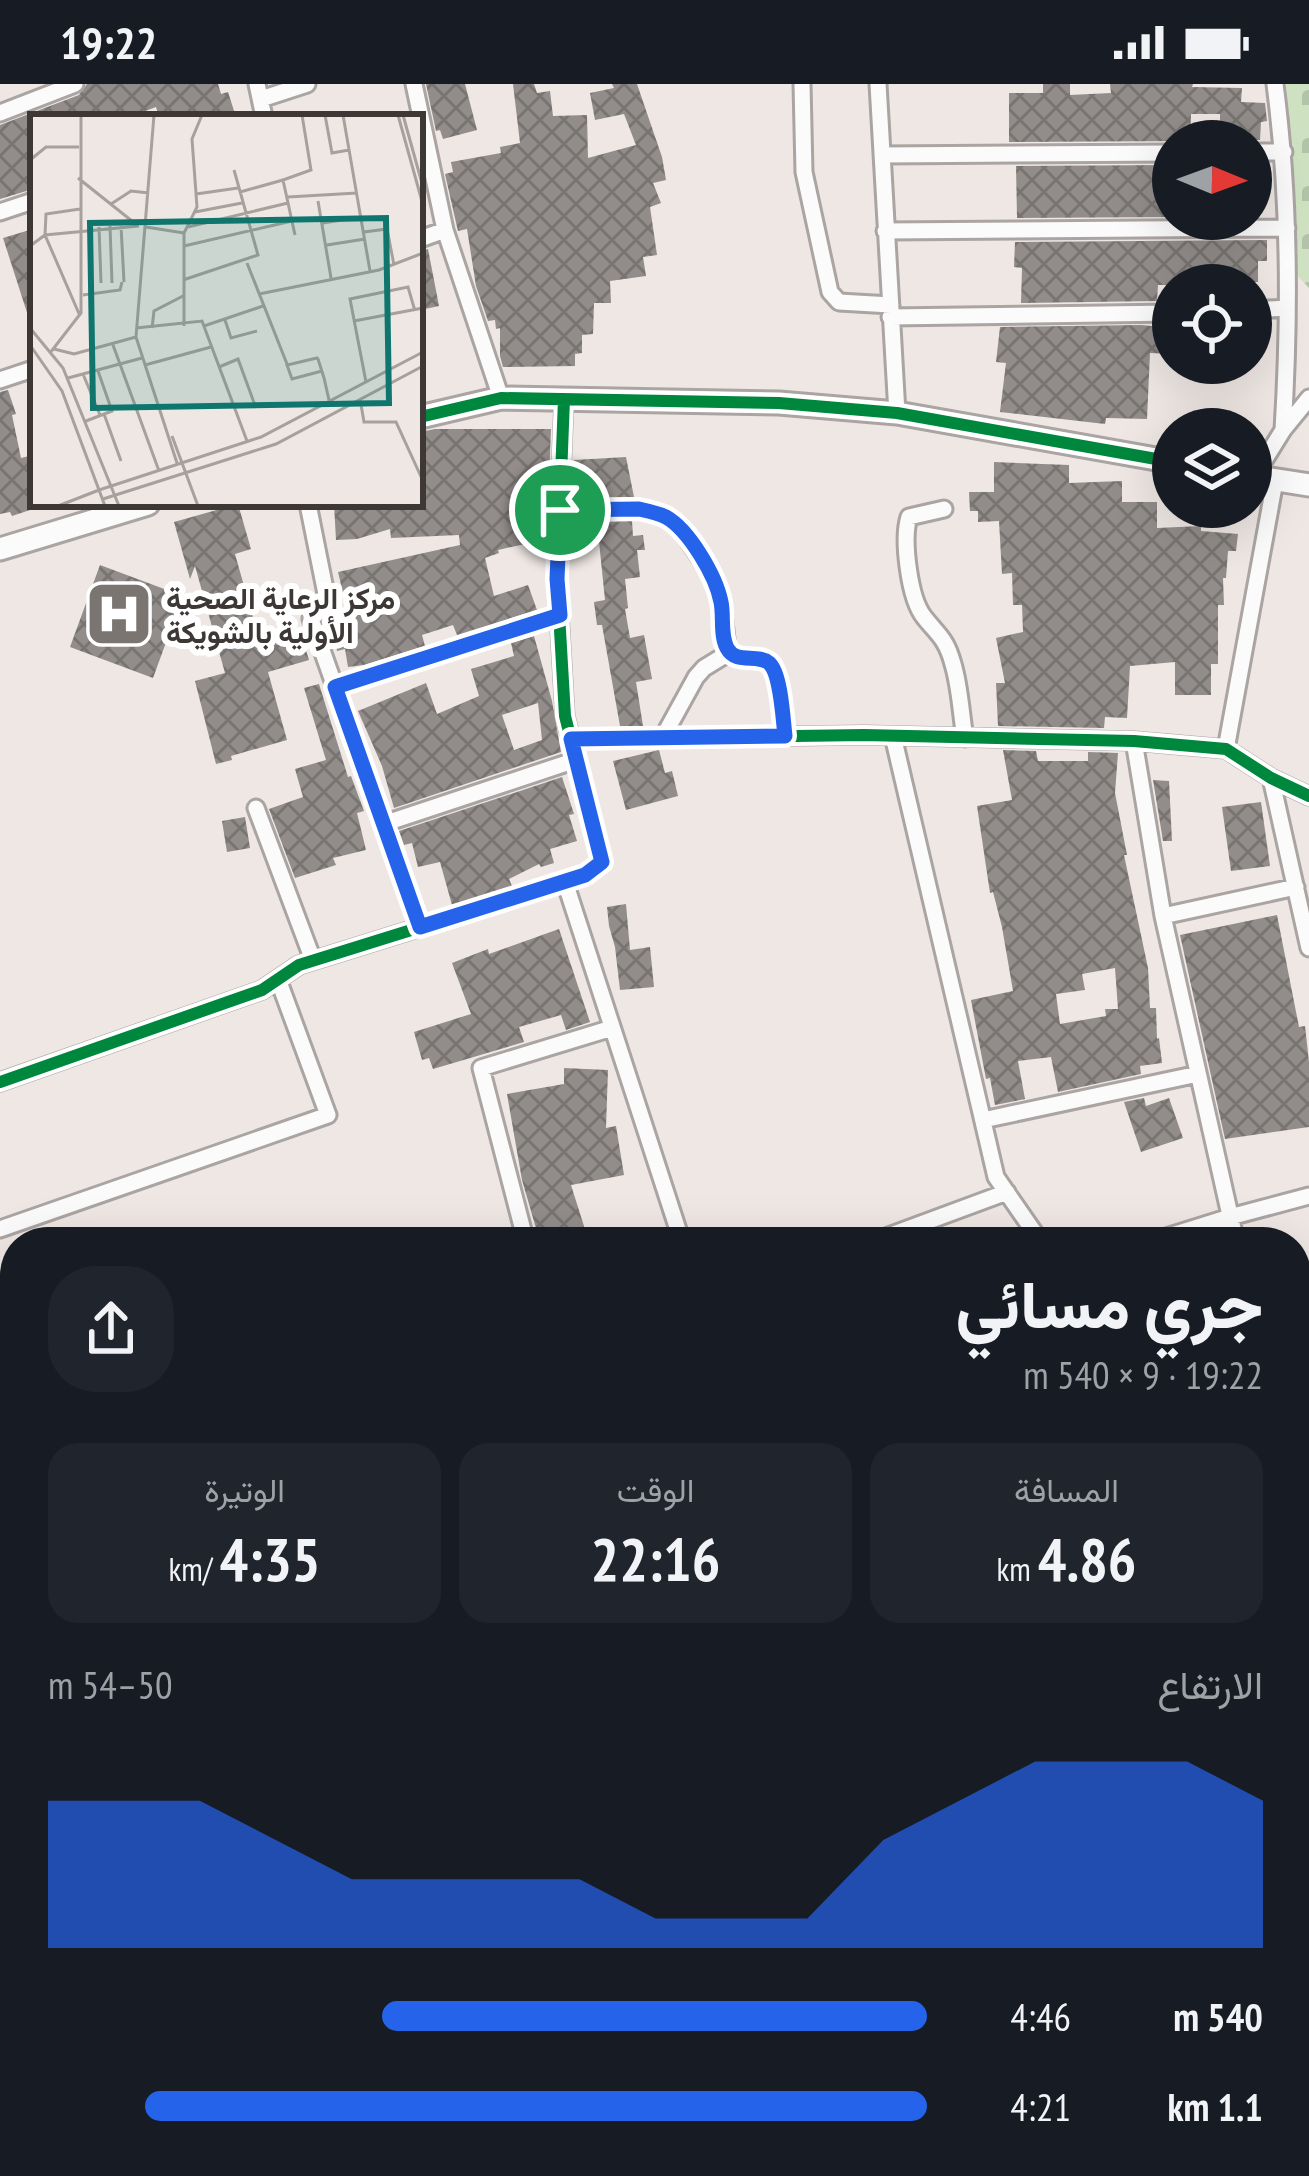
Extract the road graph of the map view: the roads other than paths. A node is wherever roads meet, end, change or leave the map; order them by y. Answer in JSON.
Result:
{"nodes":[{"id":1,"x":75,"y":84,"type":"edge"},
{"id":2,"x":307,"y":84,"type":"edge"},
{"id":3,"x":414,"y":84,"type":"edge"},
{"id":4,"x":802,"y":84,"type":"edge"},
{"id":5,"x":878,"y":84,"type":"edge"},
{"id":6,"x":1275,"y":84,"type":"edge"},
{"id":7,"x":259,"y":92,"type":"edge"},
{"id":8,"x":0,"y":113,"type":"edge"},
{"id":9,"x":420,"y":114,"type":"edge"},
{"id":10,"x":423,"y":126,"type":"edge"},
{"id":11,"x":1272,"y":152,"type":"edge"},
{"id":12,"x":1284,"y":152,"type":"junction"},
{"id":13,"x":1152,"y":153,"type":"edge"},
{"id":14,"x":882,"y":155,"type":"junction"},
{"id":15,"x":30,"y":202,"type":"edge"},
{"id":16,"x":0,"y":212,"type":"edge"},
{"id":17,"x":1287,"y":229,"type":"junction"},
{"id":18,"x":445,"y":230,"type":"junction"},
{"id":19,"x":885,"y":231,"type":"junction"},
{"id":20,"x":423,"y":238,"type":"edge"},
{"id":21,"x":1286,"y":308,"type":"junction"},
{"id":22,"x":1272,"y":309,"type":"edge"},
{"id":23,"x":890,"y":311,"type":"junction"},
{"id":24,"x":1152,"y":313,"type":"edge"},
{"id":25,"x":30,"y":370,"type":"edge"},
{"id":26,"x":0,"y":380,"type":"edge"},
{"id":27,"x":501,"y":398,"type":"junction"},
{"id":28,"x":1309,"y":398,"type":"edge"},
{"id":29,"x":564,"y":399,"type":"junction"},
{"id":30,"x":897,"y":412,"type":"junction"},
{"id":31,"x":423,"y":416,"type":"edge"},
{"id":32,"x":1283,"y":430,"type":"junction"},
{"id":33,"x":1272,"y":453,"type":"edge"},
{"id":34,"x":1152,"y":458,"type":"edge"},
{"id":35,"x":1272,"y":480,"type":"edge"},
{"id":36,"x":1309,"y":485,"type":"edge"},
{"id":37,"x":138,"y":507,"type":"edge"},
{"id":38,"x":309,"y":507,"type":"edge"},
{"id":39,"x":944,"y":509,"type":"dead end"},
{"id":40,"x":560,"y":510,"type":"junction"},
{"id":41,"x":1254,"y":528,"type":"edge"},
{"id":42,"x":0,"y":550,"type":"edge"},
{"id":43,"x":560,"y":615,"type":"junction"},
{"id":44,"x":730,"y":652,"type":"junction"},
{"id":45,"x":335,"y":687,"type":"junction"},
{"id":46,"x":785,"y":736,"type":"junction"},
{"id":47,"x":893,"y":736,"type":"junction"},
{"id":48,"x":664,"y":737,"type":"junction"},
{"id":49,"x":964,"y":738,"type":"junction"},
{"id":50,"x":571,"y":739,"type":"junction"},
{"id":51,"x":1134,"y":741,"type":"junction"},
{"id":52,"x":1226,"y":749,"type":"junction"},
{"id":53,"x":576,"y":760,"type":"junction"},
{"id":54,"x":1270,"y":778,"type":"junction"},
{"id":55,"x":1309,"y":796,"type":"edge"},
{"id":56,"x":256,"y":808,"type":"dead end"},
{"id":57,"x":383,"y":824,"type":"junction"},
{"id":58,"x":565,"y":882,"type":"junction"},
{"id":59,"x":1295,"y":887,"type":"junction"},
{"id":60,"x":1163,"y":916,"type":"junction"},
{"id":61,"x":420,"y":927,"type":"junction"},
{"id":62,"x":1309,"y":948,"type":"edge"},
{"id":63,"x":313,"y":960,"type":"junction"},
{"id":64,"x":278,"y":979,"type":"junction"},
{"id":65,"x":612,"y":1028,"type":"junction"},
{"id":66,"x":1198,"y":1074,"type":"junction"},
{"id":67,"x":0,"y":1082,"type":"edge"},
{"id":68,"x":983,"y":1120,"type":"junction"},
{"id":69,"x":1006,"y":1192,"type":"junction"},
{"id":70,"x":1309,"y":1196,"type":"edge"},
{"id":71,"x":1230,"y":1216,"type":"junction"},
{"id":72,"x":6,"y":1227,"type":"edge"},
{"id":73,"x":522,"y":1227,"type":"edge"},
{"id":74,"x":677,"y":1227,"type":"edge"},
{"id":75,"x":912,"y":1227,"type":"edge"},
{"id":76,"x":1030,"y":1227,"type":"edge"},
{"id":77,"x":1196,"y":1227,"type":"edge"},
{"id":78,"x":1233,"y":1227,"type":"edge"}],
"edges":[{"from":1,"to":8,"type":"street"},
{"from":2,"to":7,"type":"street"},
{"from":3,"to":9,"type":"street"},
{"from":4,"to":23,"type":"street"},
{"from":5,"to":14,"type":"street"},
{"from":6,"to":12,"type":"street"},
{"from":10,"to":18,"type":"street"},
{"from":11,"to":12,"type":"street"},
{"from":12,"to":17,"type":"street"},
{"from":13,"to":14,"type":"street"},
{"from":14,"to":19,"type":"street"},
{"from":15,"to":16,"type":"street"},
{"from":17,"to":19,"type":"street"},
{"from":17,"to":21,"type":"street"},
{"from":18,"to":20,"type":"street"},
{"from":18,"to":27,"type":"street"},
{"from":19,"to":23,"type":"street"},
{"from":21,"to":22,"type":"street"},
{"from":21,"to":32,"type":"street"},
{"from":23,"to":24,"type":"street"},
{"from":23,"to":30,"type":"street"},
{"from":25,"to":26,"type":"street"},
{"from":27,"to":29,"type":"street"},
{"from":27,"to":31,"type":"street"},
{"from":28,"to":32,"type":"street"},
{"from":29,"to":30,"type":"street"},
{"from":29,"to":40,"type":"street"},
{"from":30,"to":34,"type":"street"},
{"from":32,"to":33,"type":"street"},
{"from":35,"to":36,"type":"street"},
{"from":37,"to":42,"type":"street"},
{"from":38,"to":45,"type":"street"},
{"from":39,"to":49,"type":"street"},
{"from":40,"to":43,"type":"street"},
{"from":40,"to":44,"type":"street"},
{"from":41,"to":52,"type":"street"},
{"from":43,"to":45,"type":"street"},
{"from":43,"to":50,"type":"street"},
{"from":44,"to":46,"type":"street"},
{"from":44,"to":48,"type":"street"},
{"from":45,"to":57,"type":"street"},
{"from":46,"to":47,"type":"street"},
{"from":46,"to":48,"type":"street"},
{"from":47,"to":49,"type":"street"},
{"from":47,"to":68,"type":"street"},
{"from":48,"to":50,"type":"street"},
{"from":49,"to":51,"type":"street"},
{"from":50,"to":53,"type":"street"},
{"from":51,"to":52,"type":"street"},
{"from":51,"to":60,"type":"street"},
{"from":52,"to":54,"type":"street"},
{"from":53,"to":57,"type":"street"},
{"from":53,"to":58,"type":"street"},
{"from":54,"to":55,"type":"street"},
{"from":54,"to":59,"type":"street"},
{"from":56,"to":63,"type":"street"},
{"from":57,"to":61,"type":"street"},
{"from":58,"to":61,"type":"street"},
{"from":58,"to":65,"type":"street"},
{"from":59,"to":60,"type":"street"},
{"from":59,"to":62,"type":"street"},
{"from":60,"to":66,"type":"street"},
{"from":61,"to":63,"type":"street"},
{"from":63,"to":64,"type":"street"},
{"from":64,"to":67,"type":"street"},
{"from":64,"to":72,"type":"street"},
{"from":65,"to":73,"type":"street"},
{"from":65,"to":74,"type":"street"},
{"from":66,"to":68,"type":"street"},
{"from":66,"to":71,"type":"street"},
{"from":68,"to":69,"type":"street"},
{"from":69,"to":75,"type":"street"},
{"from":69,"to":76,"type":"street"},
{"from":70,"to":71,"type":"street"},
{"from":71,"to":77,"type":"street"},
{"from":71,"to":78,"type":"street"}]}
